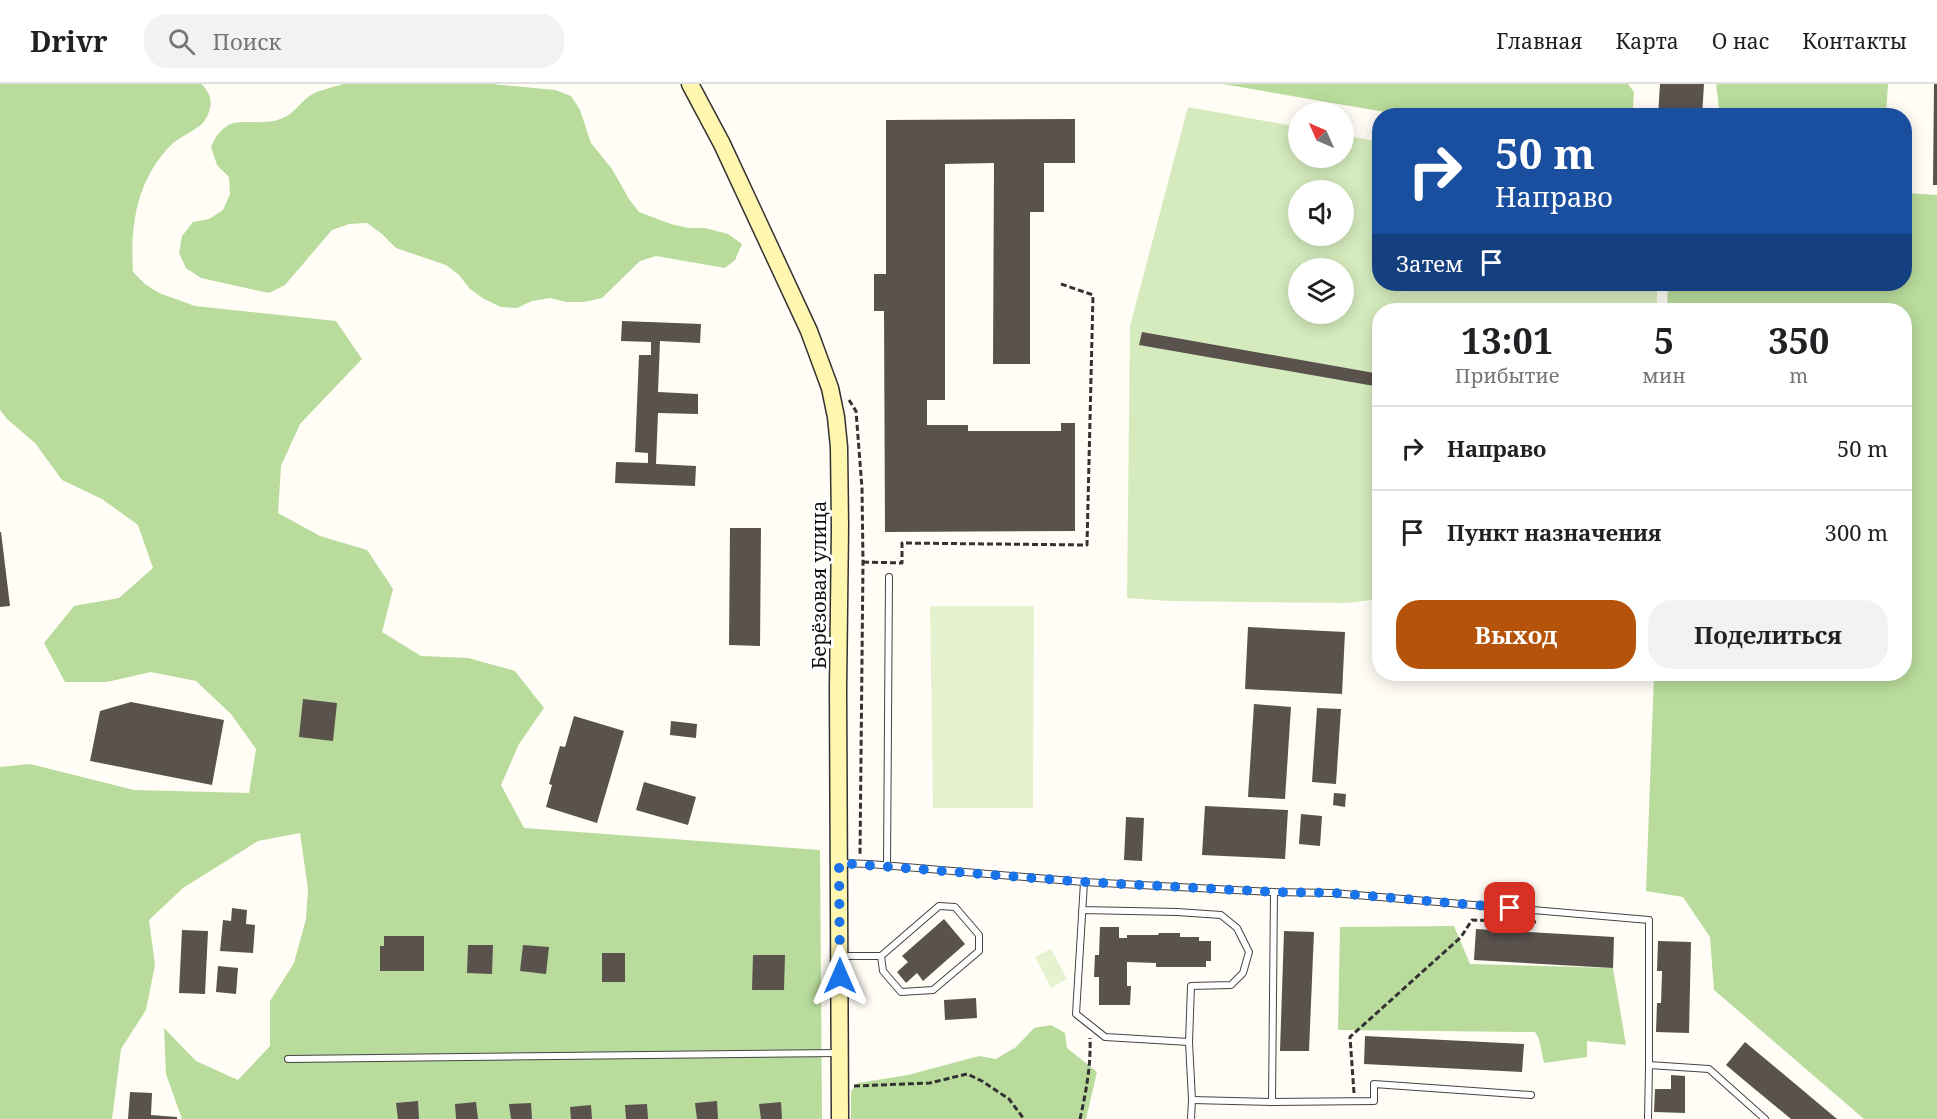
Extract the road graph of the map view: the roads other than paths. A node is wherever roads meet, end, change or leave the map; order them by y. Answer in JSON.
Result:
{"nodes":[{"id":1,"x":690,"y":84,"type":"edge"},
{"id":2,"x":889,"y":577,"type":"dead end"},
{"id":3,"x":839,"y":863,"type":"junction"},
{"id":4,"x":887,"y":865,"type":"junction"},
{"id":5,"x":1084,"y":882,"type":"junction"},
{"id":6,"x":1274,"y":892,"type":"junction"},
{"id":7,"x":1082,"y":910,"type":"junction"},
{"id":8,"x":840,"y":956,"type":"junction"},
{"id":9,"x":881,"y":956,"type":"junction"},
{"id":10,"x":1189,"y":1042,"type":"junction"},
{"id":11,"x":840,"y":1053,"type":"junction"},
{"id":12,"x":288,"y":1059,"type":"dead end"},
{"id":13,"x":1650,"y":1065,"type":"junction"},
{"id":14,"x":1531,"y":1095,"type":"dead end"},
{"id":15,"x":1192,"y":1100,"type":"junction"},
{"id":16,"x":1272,"y":1102,"type":"junction"},
{"id":17,"x":840,"y":1119,"type":"edge"},
{"id":18,"x":1191,"y":1119,"type":"edge"},
{"id":19,"x":1648,"y":1119,"type":"edge"},
{"id":20,"x":1765,"y":1119,"type":"edge"}],
"edges":[{"from":1,"to":3,"type":"street","name":"Берёзовая улица"},
{"from":2,"to":4,"type":"lane"},
{"from":3,"to":4,"type":"lane"},
{"from":3,"to":8,"type":"street","name":"Берёзовая улица"},
{"from":4,"to":5,"type":"lane"},
{"from":5,"to":6,"type":"lane"},
{"from":5,"to":7,"type":"lane"},
{"from":6,"to":13,"type":"lane"},
{"from":6,"to":16,"type":"lane"},
{"from":7,"to":10,"type":"lane"},
{"from":7,"to":10,"type":"lane"},
{"from":8,"to":9,"type":"lane"},
{"from":8,"to":11,"type":"street","name":"Берёзовая улица"},
{"from":9,"to":9,"type":"lane"},
{"from":10,"to":15,"type":"lane"},
{"from":11,"to":12,"type":"lane"},
{"from":11,"to":17,"type":"street","name":"Берёзовая улица"},
{"from":13,"to":19,"type":"lane"},
{"from":13,"to":20,"type":"lane"},
{"from":14,"to":16,"type":"lane"},
{"from":15,"to":16,"type":"lane"},
{"from":15,"to":18,"type":"lane"}]}
